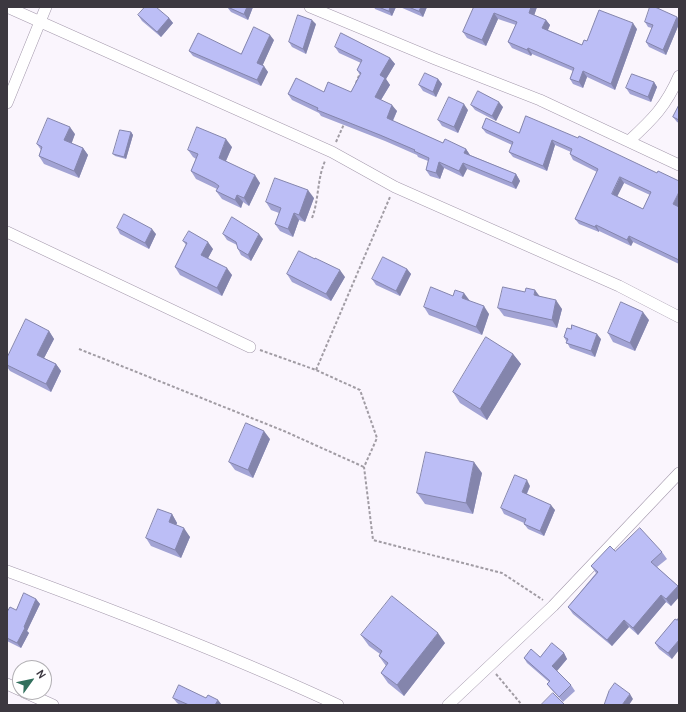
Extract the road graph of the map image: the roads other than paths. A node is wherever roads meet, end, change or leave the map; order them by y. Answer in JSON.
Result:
{"nodes":[{"id":1,"x":8,"y":7,"type":"edge"},
{"id":2,"x":46,"y":7,"type":"edge"},
{"id":3,"x":310,"y":7,"type":"edge"},
{"id":4,"x":40,"y":22,"type":"junction"},
{"id":5,"x":679,"y":76,"type":"edge"},
{"id":6,"x":7,"y":103,"type":"edge"},
{"id":7,"x":629,"y":141,"type":"junction"},
{"id":8,"x":679,"y":165,"type":"edge"},
{"id":9,"x":7,"y":232,"type":"edge"},
{"id":10,"x":679,"y":317,"type":"edge"},
{"id":11,"x":250,"y":347,"type":"road end"},
{"id":12,"x":679,"y":473,"type":"edge"},
{"id":13,"x":7,"y":572,"type":"edge"},
{"id":14,"x":42,"y":700,"type":"edge"},
{"id":15,"x":53,"y":705,"type":"edge"},
{"id":16,"x":338,"y":705,"type":"edge"},
{"id":17,"x":448,"y":705,"type":"edge"}],
"edges":[{"from":1,"to":4,"type":"street"},
{"from":2,"to":4,"type":"street"},
{"from":3,"to":7,"type":"street"},
{"from":4,"to":6,"type":"street"},
{"from":4,"to":10,"type":"street"},
{"from":5,"to":7,"type":"street"},
{"from":7,"to":8,"type":"street"},
{"from":9,"to":11,"type":"street"},
{"from":12,"to":17,"type":"street"},
{"from":13,"to":16,"type":"street"},
{"from":14,"to":15,"type":"street"}]}
